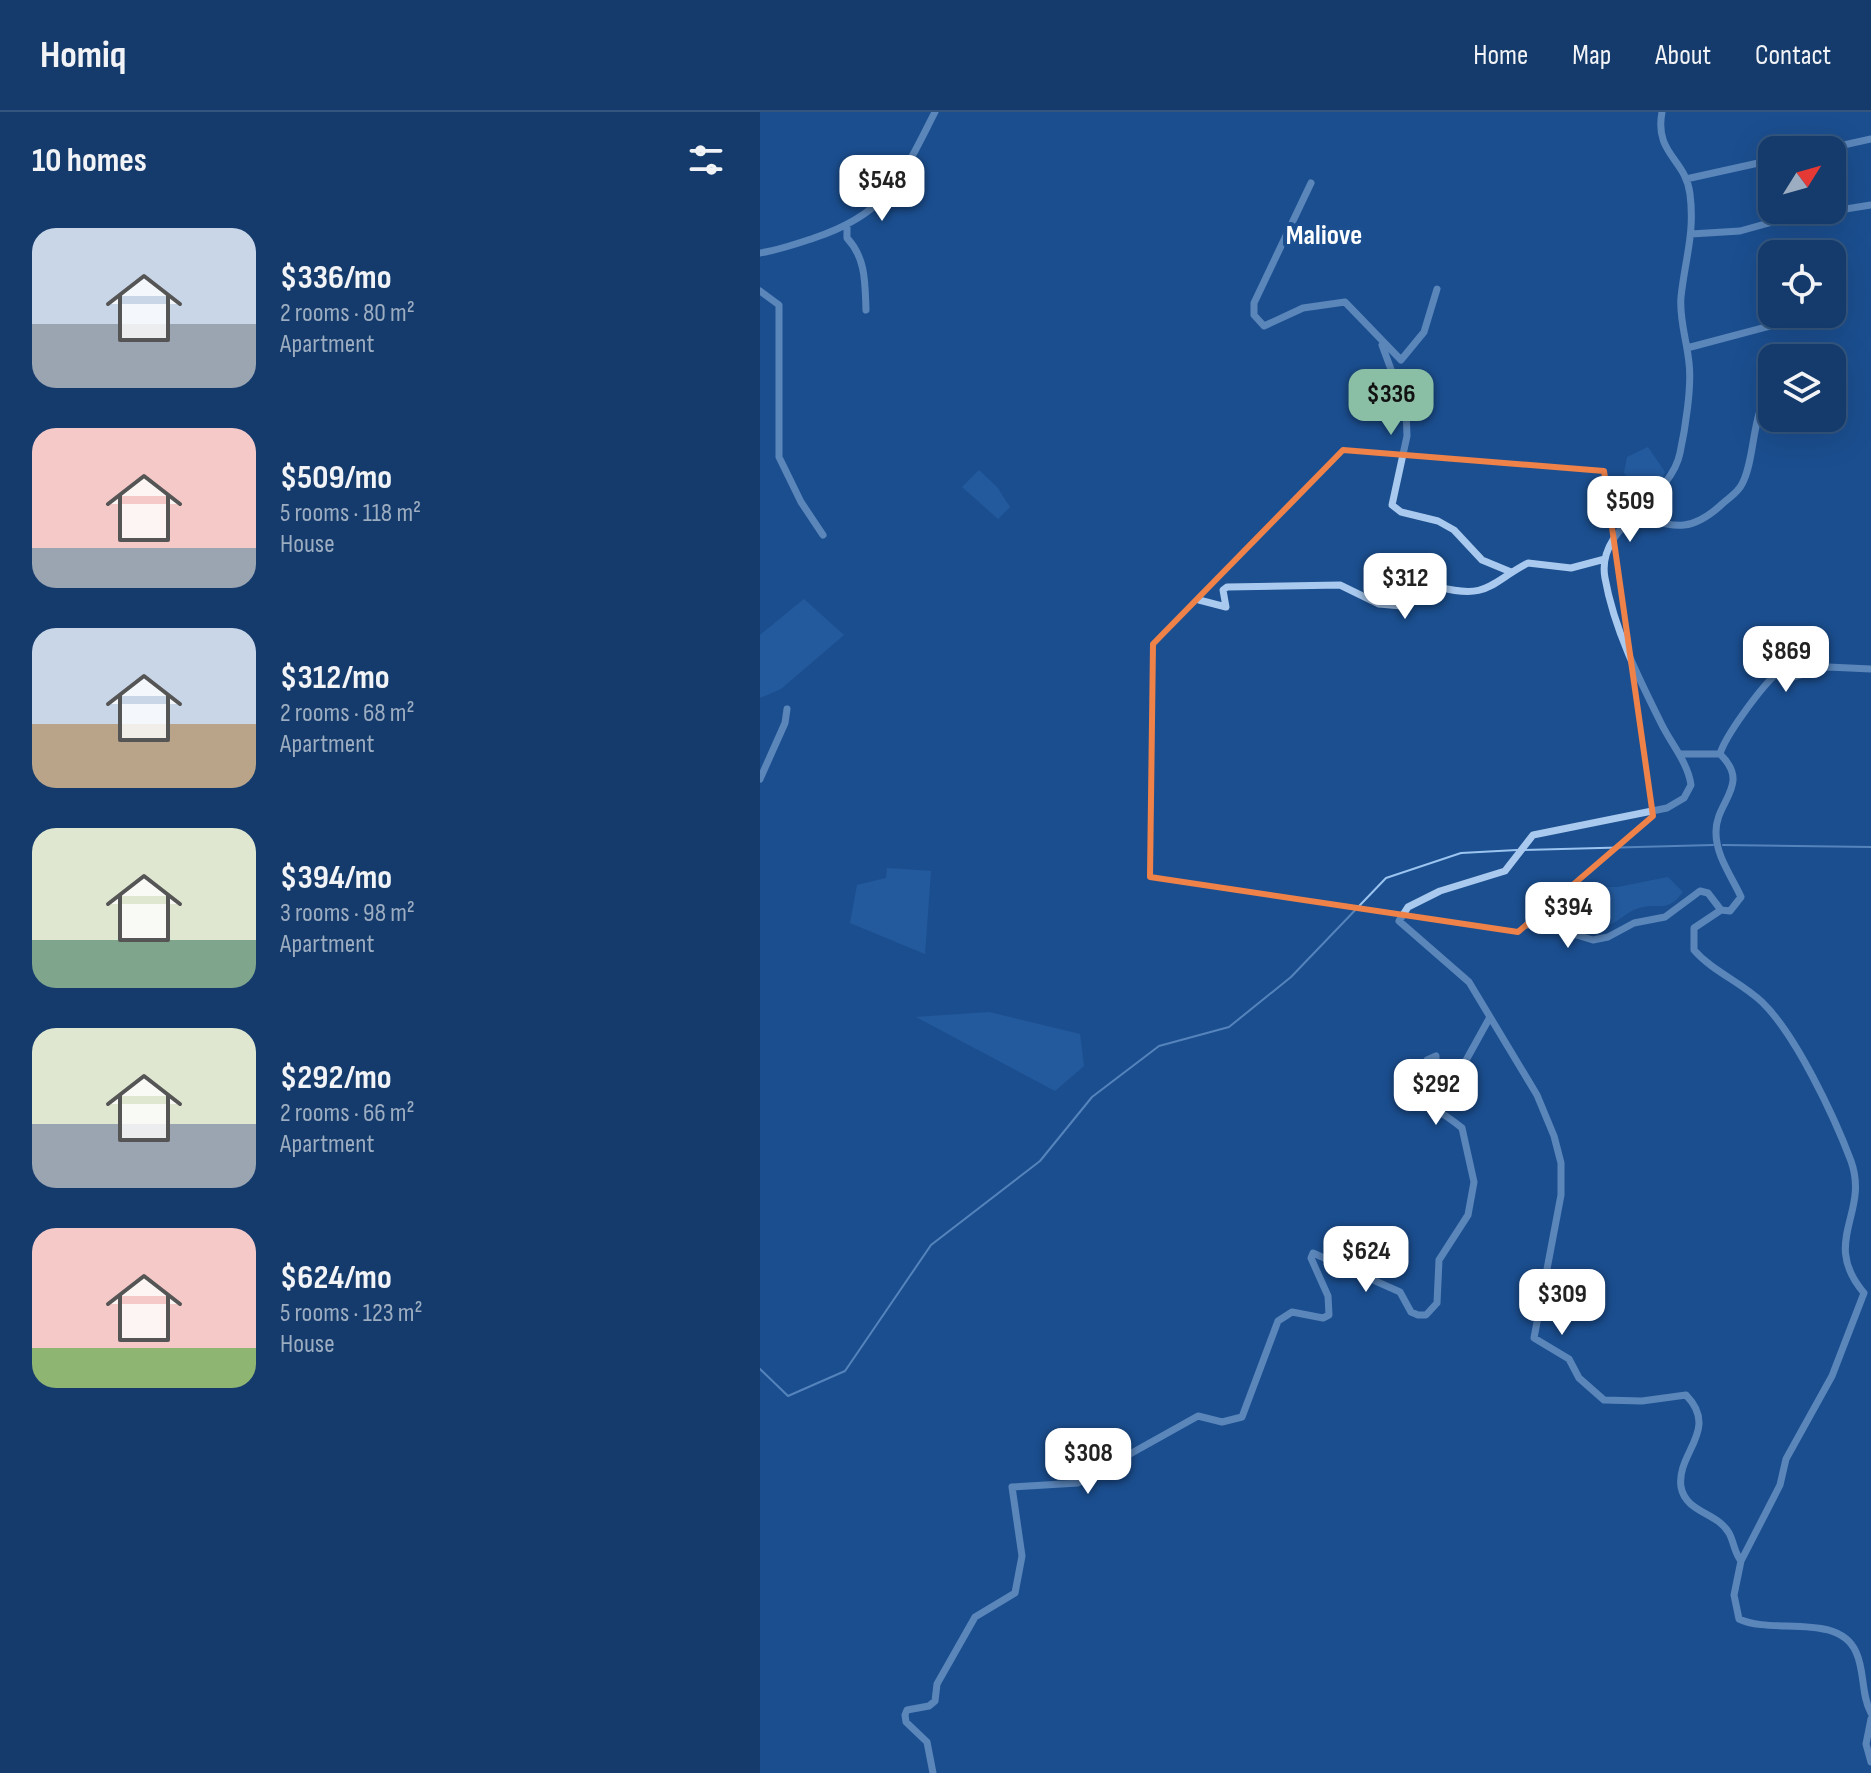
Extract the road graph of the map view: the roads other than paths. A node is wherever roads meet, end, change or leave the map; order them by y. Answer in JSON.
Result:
{"nodes":[{"id":1,"x":935,"y":112,"type":"edge"},
{"id":2,"x":1662,"y":112,"type":"edge"},
{"id":3,"x":1871,"y":139,"type":"edge"},
{"id":4,"x":1846,"y":144,"type":"edge"},
{"id":5,"x":1758,"y":163,"type":"edge"},
{"id":6,"x":1686,"y":179,"type":"junction"},
{"id":7,"x":1311,"y":183,"type":"dead end"},
{"id":8,"x":1871,"y":205,"type":"edge"},
{"id":9,"x":847,"y":227,"type":"junction"},
{"id":10,"x":1691,"y":234,"type":"junction"},
{"id":11,"x":760,"y":253,"type":"edge"},
{"id":12,"x":1437,"y":289,"type":"dead end"},
{"id":13,"x":760,"y":291,"type":"edge"},
{"id":14,"x":866,"y":310,"type":"dead end"},
{"id":15,"x":1763,"y":328,"type":"edge"},
{"id":16,"x":1382,"y":343,"type":"junction"},
{"id":17,"x":1687,"y":348,"type":"junction"},
{"id":18,"x":1758,"y":418,"type":"edge"},
{"id":19,"x":1635,"y":516,"type":"junction"},
{"id":20,"x":823,"y":535,"type":"dead end"},
{"id":21,"x":1605,"y":559,"type":"junction"},
{"id":22,"x":1511,"y":572,"type":"junction"},
{"id":23,"x":1199,"y":600,"type":"dead end"},
{"id":24,"x":1871,"y":669,"type":"edge"},
{"id":25,"x":787,"y":709,"type":"dead end"},
{"id":26,"x":1680,"y":754,"type":"junction"},
{"id":27,"x":1720,"y":754,"type":"junction"},
{"id":28,"x":760,"y":779,"type":"edge"},
{"id":29,"x":1721,"y":910,"type":"junction"},
{"id":30,"x":1527,"y":925,"type":"dead end"},
{"id":31,"x":1490,"y":1017,"type":"junction"},
{"id":32,"x":1741,"y":1561,"type":"junction"},
{"id":33,"x":1871,"y":1716,"type":"edge"},
{"id":34,"x":1871,"y":1762,"type":"edge"},
{"id":35,"x":933,"y":1773,"type":"edge"}],
"edges":[{"from":1,"to":9,"type":"street"},
{"from":2,"to":6,"type":"street"},
{"from":3,"to":4,"type":"street"},
{"from":5,"to":6,"type":"street"},
{"from":6,"to":10,"type":"street"},
{"from":7,"to":16,"type":"street"},
{"from":8,"to":10,"type":"street"},
{"from":9,"to":11,"type":"street"},
{"from":9,"to":14,"type":"street"},
{"from":10,"to":17,"type":"street"},
{"from":12,"to":16,"type":"street"},
{"from":13,"to":20,"type":"street"},
{"from":15,"to":17,"type":"street"},
{"from":16,"to":22,"type":"street"},
{"from":17,"to":19,"type":"street"},
{"from":18,"to":19,"type":"street"},
{"from":19,"to":21,"type":"street"},
{"from":21,"to":22,"type":"street"},
{"from":21,"to":26,"type":"street"},
{"from":22,"to":23,"type":"street"},
{"from":24,"to":27,"type":"street"},
{"from":25,"to":28,"type":"street"},
{"from":26,"to":27,"type":"street"},
{"from":26,"to":31,"type":"street"},
{"from":27,"to":29,"type":"street"},
{"from":29,"to":30,"type":"street"},
{"from":29,"to":32,"type":"street"},
{"from":31,"to":32,"type":"street"},
{"from":31,"to":35,"type":"street"},
{"from":32,"to":33,"type":"street"},
{"from":33,"to":34,"type":"street"}]}
